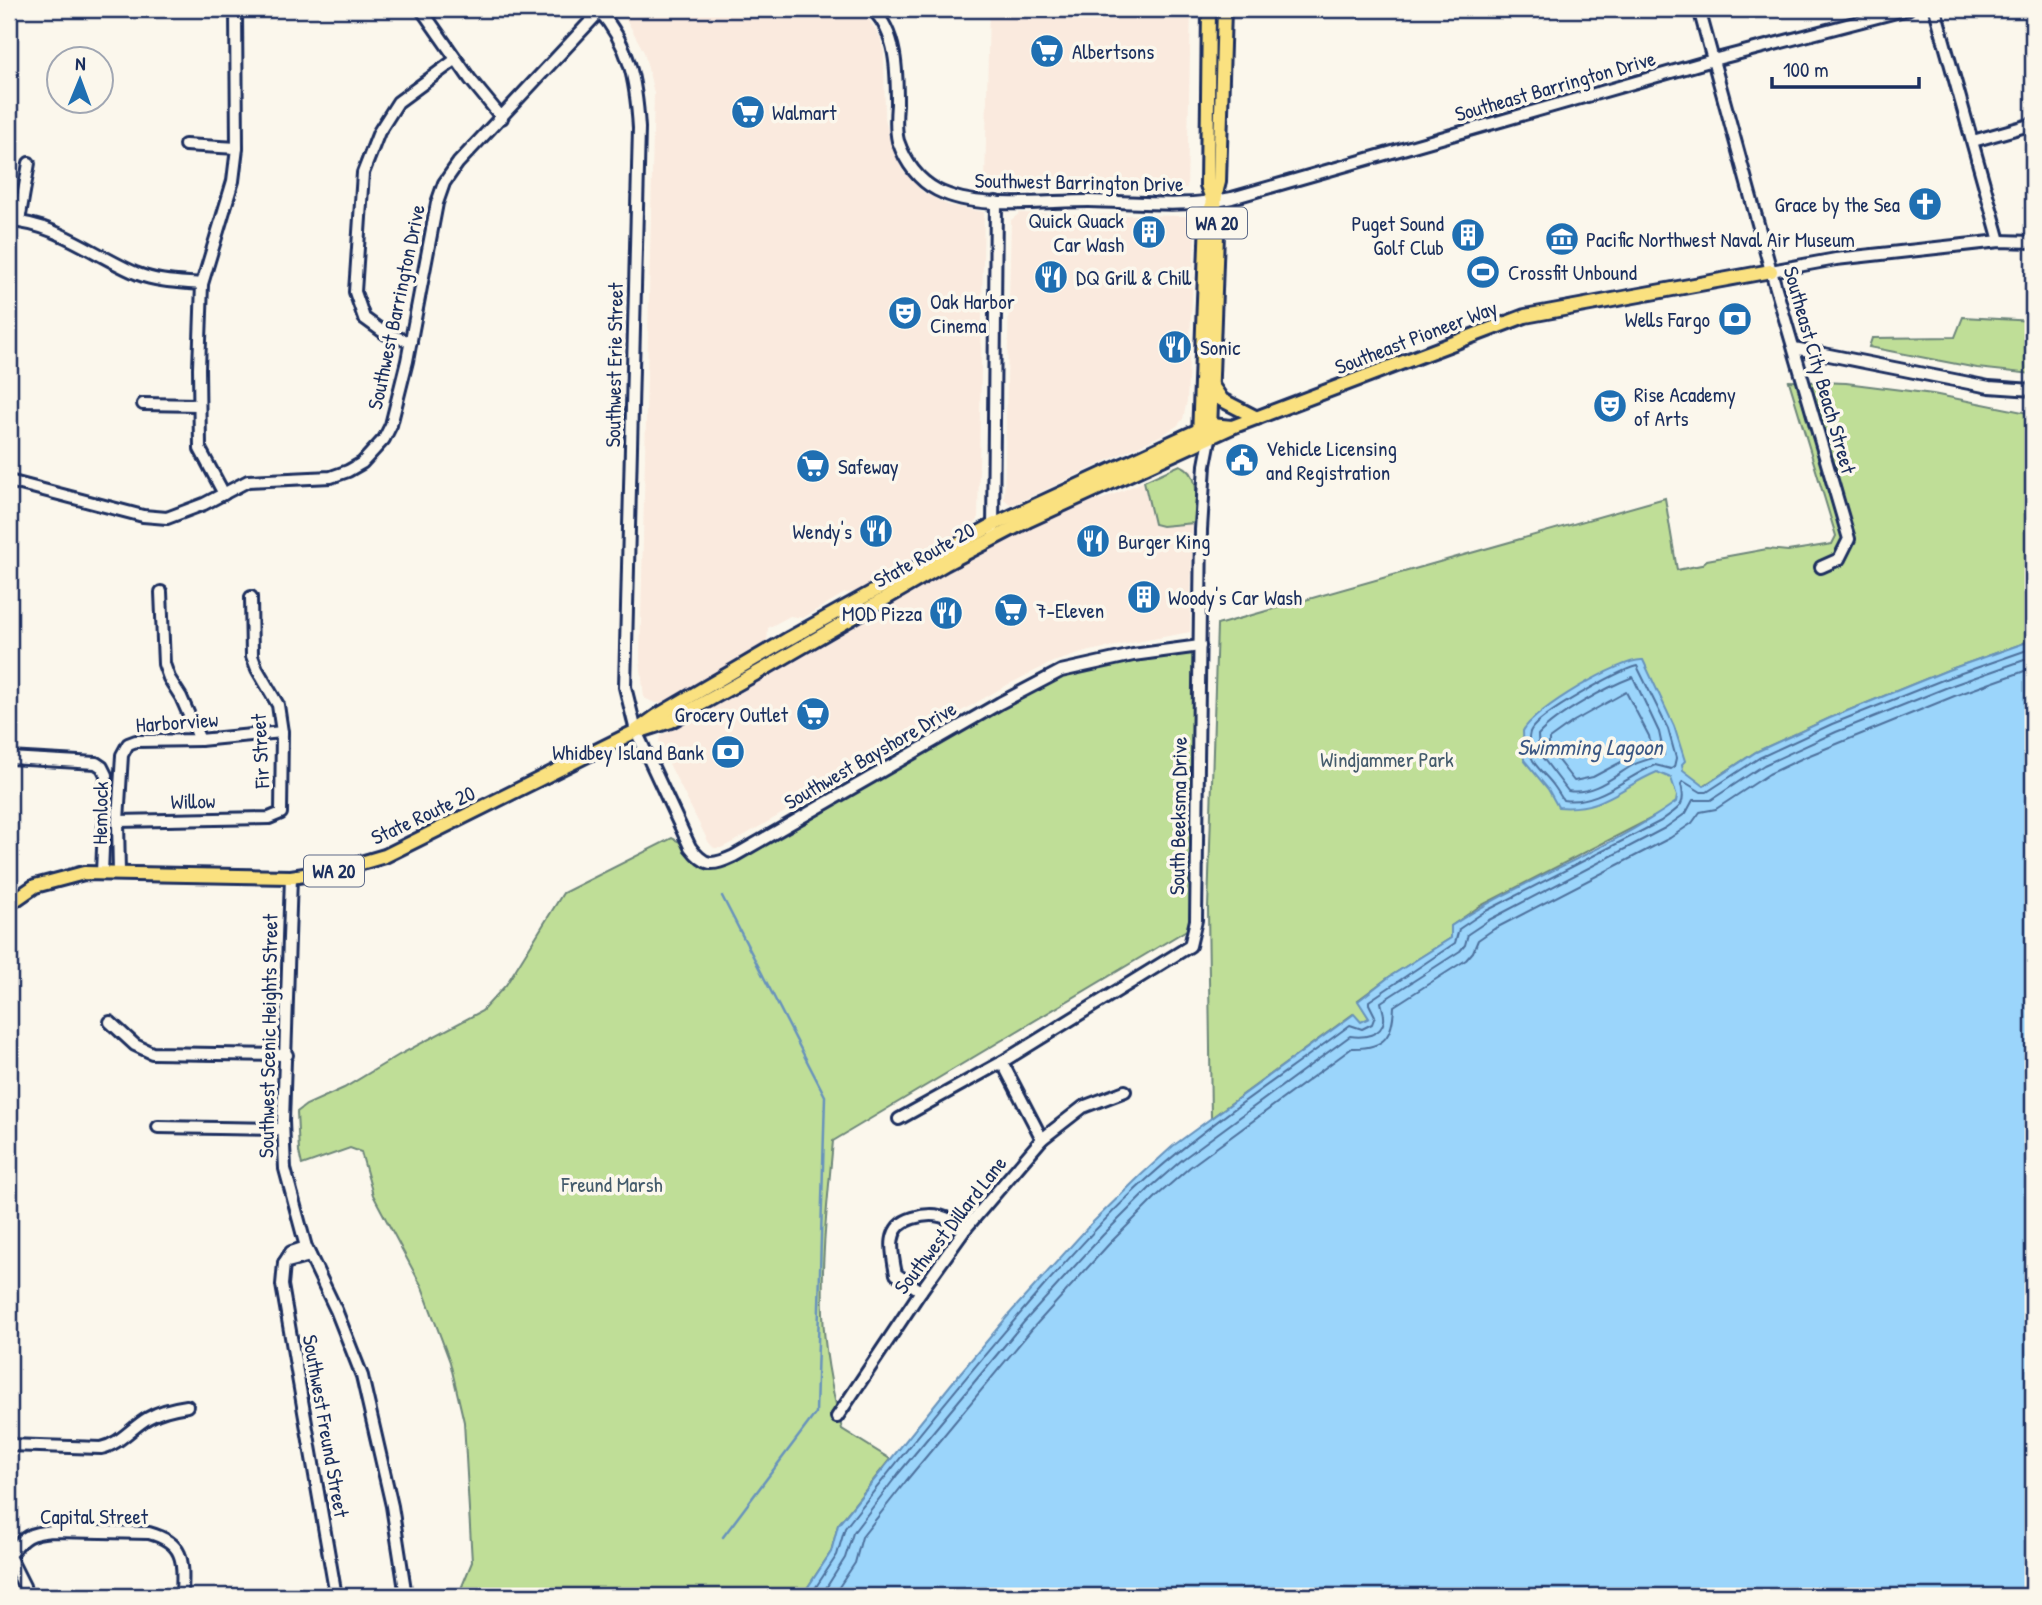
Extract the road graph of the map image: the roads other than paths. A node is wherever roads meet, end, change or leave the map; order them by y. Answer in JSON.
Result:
{"nodes":[{"id":1,"x":236,"y":9,"type":"edge"},
{"id":2,"x":421,"y":9,"type":"edge"},
{"id":3,"x":600,"y":9,"type":"edge"},
{"id":4,"x":1209,"y":9,"type":"edge"},
{"id":5,"x":1224,"y":9,"type":"edge"},
{"id":6,"x":1699,"y":9,"type":"edge"},
{"id":7,"x":1908,"y":9,"type":"edge"},
{"id":8,"x":1935,"y":9,"type":"edge"},
{"id":9,"x":877,"y":10,"type":"edge"},
{"id":10,"x":455,"y":60,"type":"junction"},
{"id":11,"x":1713,"y":60,"type":"junction"},
{"id":12,"x":502,"y":118,"type":"junction"},
{"id":13,"x":2033,"y":124,"type":"edge"},
{"id":14,"x":1973,"y":141,"type":"junction"},
{"id":15,"x":185,"y":145,"type":"dead end"},
{"id":16,"x":237,"y":148,"type":"junction"},
{"id":17,"x":29,"y":163,"type":"dead end"},
{"id":18,"x":996,"y":202,"type":"junction"},
{"id":19,"x":1213,"y":202,"type":"junction"},
{"id":20,"x":14,"y":221,"type":"edge"},
{"id":21,"x":2000,"y":241,"type":"junction"},
{"id":22,"x":2033,"y":242,"type":"edge"},
{"id":23,"x":1771,"y":271,"type":"junction"},
{"id":24,"x":202,"y":284,"type":"junction"},
{"id":25,"x":411,"y":342,"type":"junction"},
{"id":26,"x":1794,"y":348,"type":"junction"},
{"id":27,"x":1213,"y":386,"type":"junction"},
{"id":28,"x":2033,"y":390,"type":"edge"},
{"id":29,"x":143,"y":404,"type":"dead end"},
{"id":30,"x":198,"y":405,"type":"junction"},
{"id":31,"x":1257,"y":418,"type":"junction"},
{"id":32,"x":1205,"y":427,"type":"junction"},
{"id":33,"x":1232,"y":427,"type":"junction"},
{"id":34,"x":1205,"y":441,"type":"junction"},
{"id":35,"x":9,"y":481,"type":"edge"},
{"id":36,"x":224,"y":494,"type":"junction"},
{"id":37,"x":993,"y":524,"type":"junction"},
{"id":38,"x":986,"y":543,"type":"junction"},
{"id":39,"x":1821,"y":567,"type":"dead end"},
{"id":40,"x":161,"y":592,"type":"dead end"},
{"id":41,"x":251,"y":597,"type":"dead end"},
{"id":42,"x":1199,"y":646,"type":"junction"},
{"id":43,"x":282,"y":732,"type":"junction"},
{"id":44,"x":636,"y":732,"type":"junction"},
{"id":45,"x":200,"y":740,"type":"junction"},
{"id":46,"x":122,"y":755,"type":"joint"},
{"id":47,"x":9,"y":758,"type":"edge"},
{"id":48,"x":270,"y":818,"type":"joint"},
{"id":49,"x":118,"y":821,"type":"junction"},
{"id":50,"x":102,"y":873,"type":"junction"},
{"id":51,"x":119,"y":873,"type":"junction"},
{"id":52,"x":291,"y":877,"type":"junction"},
{"id":53,"x":9,"y":904,"type":"edge"},
{"id":54,"x":110,"y":1022,"type":"dead end"},
{"id":55,"x":287,"y":1055,"type":"junction"},
{"id":56,"x":1002,"y":1062,"type":"junction"},
{"id":57,"x":1125,"y":1091,"type":"dead end"},
{"id":58,"x":900,"y":1119,"type":"dead end"},
{"id":59,"x":158,"y":1127,"type":"dead end"},
{"id":60,"x":283,"y":1129,"type":"junction"},
{"id":61,"x":1042,"y":1139,"type":"junction"},
{"id":62,"x":966,"y":1228,"type":"junction"},
{"id":63,"x":308,"y":1251,"type":"junction"},
{"id":64,"x":920,"y":1291,"type":"junction"},
{"id":65,"x":187,"y":1406,"type":"dead end"},
{"id":66,"x":837,"y":1417,"type":"dead end"},
{"id":67,"x":9,"y":1445,"type":"edge"},
{"id":68,"x":9,"y":1556,"type":"edge"},
{"id":69,"x":26,"y":1596,"type":"edge"},
{"id":70,"x":182,"y":1596,"type":"edge"},
{"id":71,"x":336,"y":1596,"type":"edge"},
{"id":72,"x":406,"y":1596,"type":"edge"}],
"edges":[{"from":1,"to":16,"type":"street"},
{"from":2,"to":10,"type":"street"},
{"from":3,"to":12,"type":"street","name":"Southwest Barrington Drive"},
{"from":3,"to":44,"type":"street","name":"Southwest Erie Street"},
{"from":4,"to":19,"type":"main road","number":"WA 20"},
{"from":5,"to":19,"type":"main road","number":"WA 20"},
{"from":6,"to":11,"type":"street","name":"Southeast City Beach Street"},
{"from":7,"to":11,"type":"street","name":"Southeast Barrington Drive"},
{"from":8,"to":14,"type":"street"},
{"from":9,"to":18,"type":"street","name":"Southwest Barrington Drive"},
{"from":10,"to":12,"type":"street"},
{"from":10,"to":25,"type":"street"},
{"from":11,"to":19,"type":"street","name":"Southeast Barrington Drive"},
{"from":11,"to":23,"type":"street","name":"Southeast City Beach Street"},
{"from":12,"to":25,"type":"street","name":"Southwest Barrington Drive"},
{"from":13,"to":14,"type":"street"},
{"from":14,"to":21,"type":"street"},
{"from":15,"to":16,"type":"street"},
{"from":16,"to":24,"type":"street"},
{"from":17,"to":20,"type":"street"},
{"from":18,"to":19,"type":"street","name":"Southwest Barrington Drive"},
{"from":18,"to":37,"type":"street"},
{"from":19,"to":27,"type":"main road","number":"WA 20"},
{"from":19,"to":32,"type":"main road","number":"WA 20"},
{"from":20,"to":24,"type":"street"},
{"from":21,"to":22,"type":"street","name":"Southeast Pioneer Way"},
{"from":21,"to":23,"type":"street","name":"Southeast Pioneer Way"},
{"from":23,"to":26,"type":"street","name":"Southeast City Beach Street"},
{"from":23,"to":31,"type":"main road","name":"Southeast Pioneer Way"},
{"from":24,"to":30,"type":"street"},
{"from":25,"to":36,"type":"street","name":"Southwest Barrington Drive"},
{"from":26,"to":28,"type":"street"},
{"from":26,"to":39,"type":"street","name":"Southeast City Beach Street"},
{"from":27,"to":31,"type":"main road"},
{"from":27,"to":32,"type":"main road","number":"WA 20"},
{"from":29,"to":30,"type":"street"},
{"from":30,"to":36,"type":"street"},
{"from":31,"to":33,"type":"main road","name":"Southeast Pioneer Way"},
{"from":32,"to":33,"type":"main road","name":"Southeast Pioneer Way"},
{"from":32,"to":34,"type":"main road","number":"WA 20"},
{"from":32,"to":37,"type":"main road","number":"WA 20"},
{"from":33,"to":34,"type":"main road","name":"Southeast Pioneer Way"},
{"from":34,"to":38,"type":"main road","name":"State Route 20","number":"WA 20"},
{"from":34,"to":42,"type":"street","name":"South Beeksma Drive"},
{"from":35,"to":36,"type":"street","name":"Southwest Barrington Drive"},
{"from":37,"to":38,"type":"street"},
{"from":37,"to":44,"type":"main road","name":"State Route 20","number":"WA 20"},
{"from":38,"to":44,"type":"main road","name":"State Route 20","number":"WA 20"},
{"from":40,"to":45,"type":"street"},
{"from":41,"to":43,"type":"street","name":"Fir Street"},
{"from":42,"to":44,"type":"street","name":"Southwest Bayshore Drive"},
{"from":42,"to":56,"type":"street","name":"South Beeksma Drive"},
{"from":43,"to":45,"type":"street","name":"Harborview"},
{"from":43,"to":48,"type":"street","name":"Fir Street"},
{"from":44,"to":52,"type":"main road","name":"State Route 20","number":"WA 20"},
{"from":45,"to":46,"type":"street","name":"Harborview"},
{"from":46,"to":49,"type":"street","name":"Hemlock"},
{"from":47,"to":50,"type":"street"},
{"from":48,"to":49,"type":"street","name":"Willow"},
{"from":49,"to":51,"type":"street","name":"Hemlock"},
{"from":50,"to":51,"type":"main road","name":"State Route 20","number":"WA 20"},
{"from":50,"to":53,"type":"main road","name":"State Route 20","number":"WA 20"},
{"from":51,"to":52,"type":"main road","name":"State Route 20","number":"WA 20"},
{"from":52,"to":55,"type":"street","name":"Southwest Scenic Heights Street"},
{"from":54,"to":55,"type":"street"},
{"from":55,"to":60,"type":"street","name":"Southwest Scenic Heights Street"},
{"from":56,"to":58,"type":"street"},
{"from":56,"to":61,"type":"street"},
{"from":57,"to":61,"type":"street","name":"Southwest Dillard Lane"},
{"from":59,"to":60,"type":"street"},
{"from":60,"to":63,"type":"street","name":"Southwest Scenic Heights Street"},
{"from":61,"to":62,"type":"street","name":"Southwest Dillard Lane"},
{"from":62,"to":64,"type":"street","name":"Southwest Dillard Lane"},
{"from":62,"to":64,"type":"street"},
{"from":63,"to":71,"type":"street","name":"Southwest Freund Street"},
{"from":63,"to":72,"type":"street","name":"Southwest Scenic Heights Street"},
{"from":64,"to":66,"type":"street","name":"Southwest Dillard Lane"},
{"from":65,"to":67,"type":"street"},
{"from":68,"to":69,"type":"street"},
{"from":68,"to":70,"type":"street","name":"Capital Street"}]}
